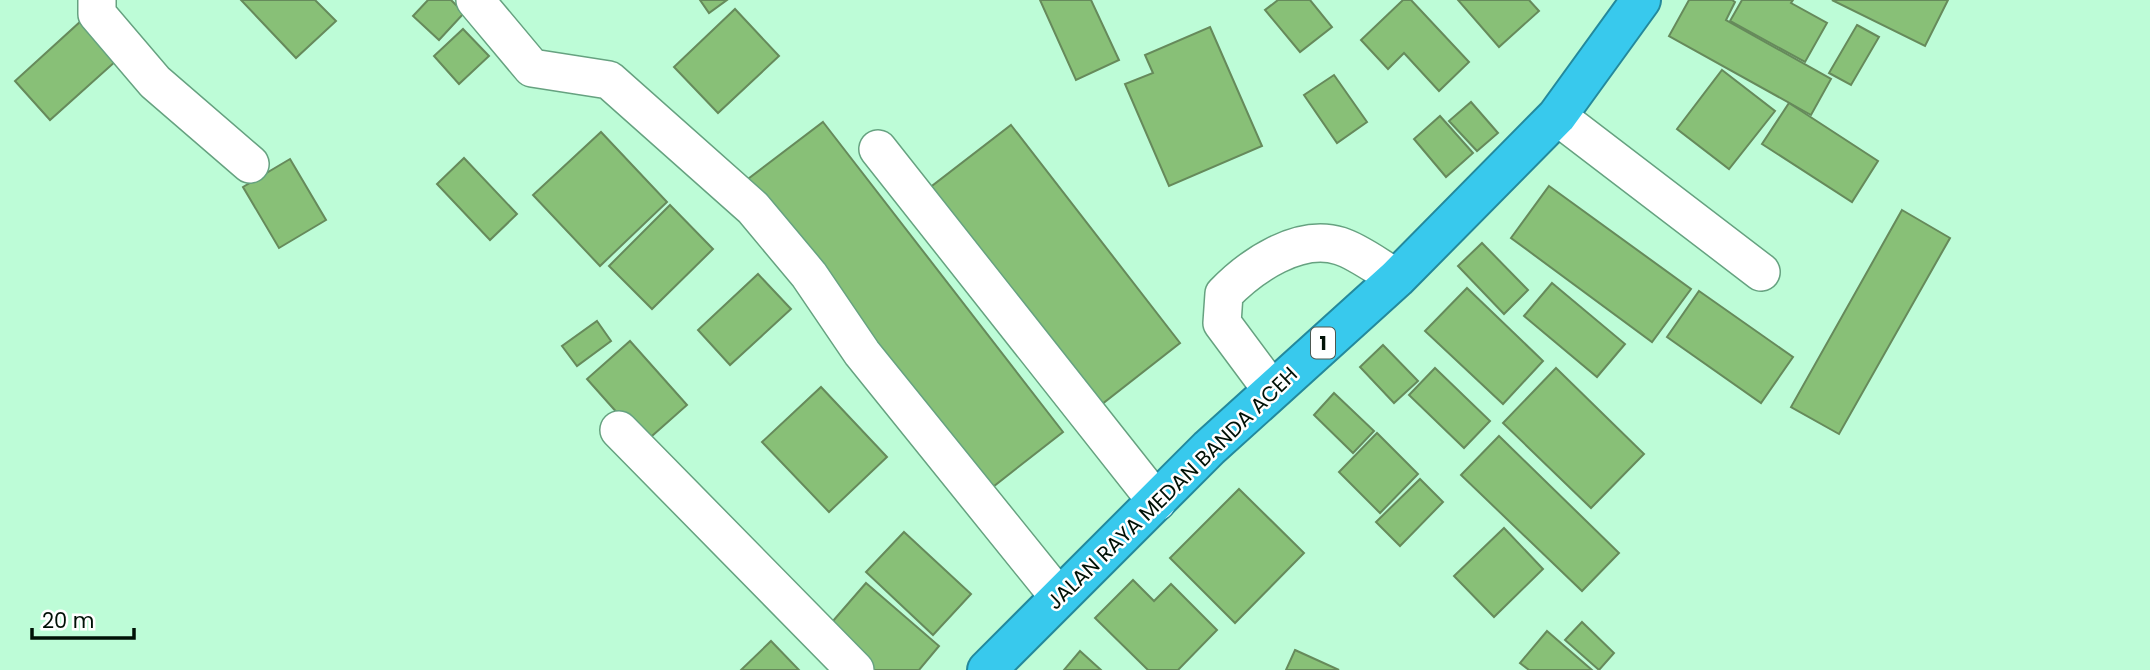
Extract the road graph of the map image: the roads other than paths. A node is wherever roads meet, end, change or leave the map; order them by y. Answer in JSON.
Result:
{"nodes":[{"id":1,"x":97,"y":0,"type":"edge"},
{"id":2,"x":475,"y":0,"type":"edge"},
{"id":3,"x":1640,"y":0,"type":"edge"},
{"id":4,"x":1557,"y":116,"type":"junction"},
{"id":5,"x":878,"y":149,"type":"dead end"},
{"id":6,"x":250,"y":164,"type":"dead end"},
{"id":7,"x":1761,"y":272,"type":"dead end"},
{"id":8,"x":1397,"y":278,"type":"junction"},
{"id":9,"x":1271,"y":389,"type":"junction"},
{"id":10,"x":619,"y":430,"type":"dead end"},
{"id":11,"x":1157,"y":502,"type":"junction"},
{"id":12,"x":1059,"y":597,"type":"junction"},
{"id":13,"x":855,"y":670,"type":"edge"},
{"id":14,"x":987,"y":670,"type":"edge"}],
"edges":[{"from":1,"to":6,"type":"street"},
{"from":2,"to":12,"type":"street"},
{"from":3,"to":4,"type":"highway","name":"JALAN RAYA MEDAN BANDA ACEH","number":"1"},
{"from":4,"to":7,"type":"street"},
{"from":4,"to":8,"type":"highway","name":"JALAN RAYA MEDAN BANDA ACEH","number":"1"},
{"from":5,"to":11,"type":"street"},
{"from":8,"to":9,"type":"highway","name":"JALAN RAYA MEDAN BANDA ACEH","number":"1"},
{"from":8,"to":9,"type":"street"},
{"from":9,"to":11,"type":"highway","name":"JALAN RAYA MEDAN BANDA ACEH","number":"1"},
{"from":10,"to":13,"type":"street"},
{"from":11,"to":12,"type":"highway","name":"JALAN RAYA MEDAN BANDA ACEH","number":"1"},
{"from":12,"to":14,"type":"highway","name":"JALAN RAYA MEDAN BANDA ACEH","number":"1"}]}
